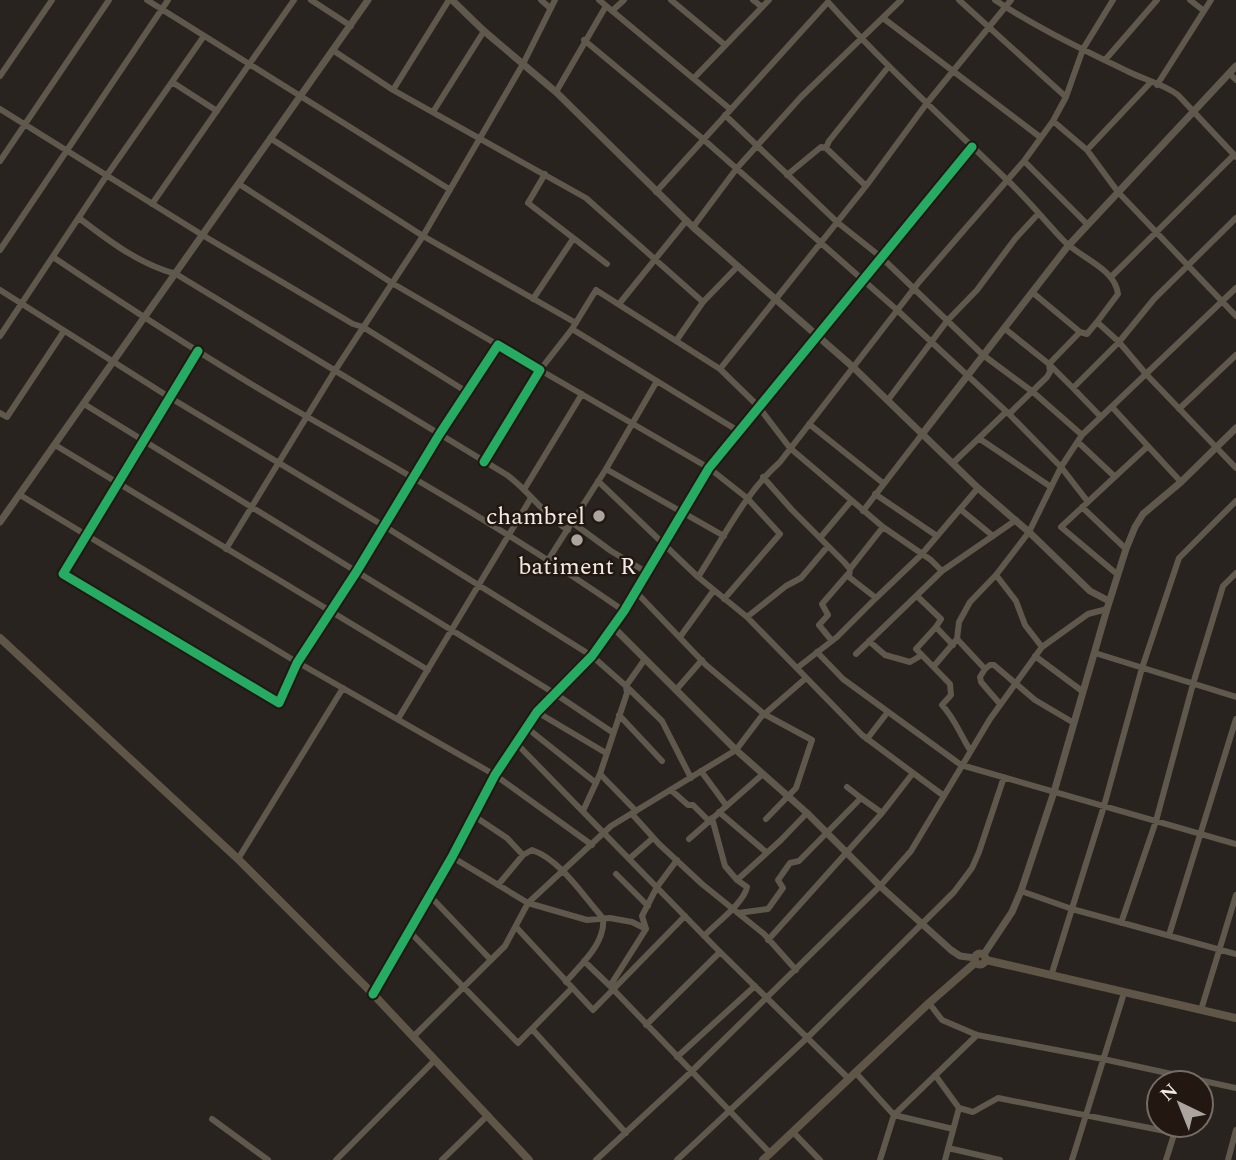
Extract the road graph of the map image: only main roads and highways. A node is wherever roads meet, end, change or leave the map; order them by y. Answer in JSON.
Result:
{"nodes":[{"id":1,"x":0,"y":638,"type":"edge"},
{"id":2,"x":1236,"y":1018,"type":"edge"},
{"id":3,"x":529,"y":1160,"type":"edge"},
{"id":4,"x":763,"y":1160,"type":"edge"}],
"edges":[{"from":1,"to":3,"type":"main road"},
{"from":2,"to":4,"type":"main road"}]}
